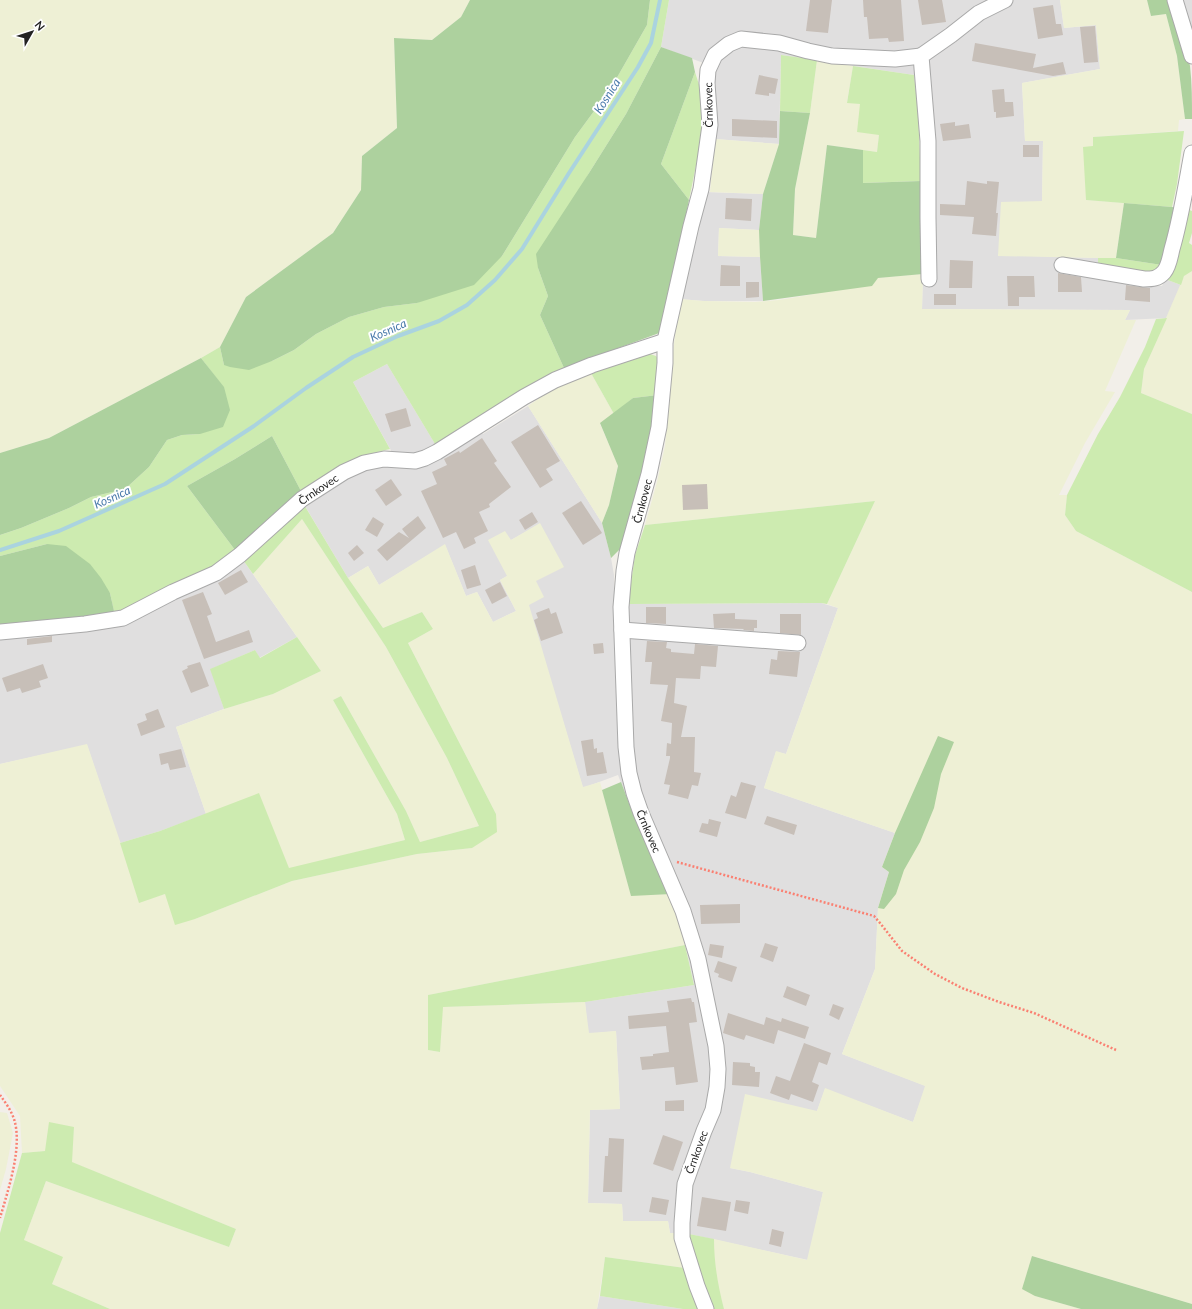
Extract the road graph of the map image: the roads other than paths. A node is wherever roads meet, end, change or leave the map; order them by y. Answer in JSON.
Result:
{"nodes":[{"id":1,"x":1005,"y":0,"type":"edge"},
{"id":2,"x":1175,"y":0,"type":"edge"},
{"id":3,"x":921,"y":56,"type":"junction"},
{"id":4,"x":1192,"y":56,"type":"edge"},
{"id":5,"x":1192,"y":152,"type":"edge"},
{"id":6,"x":1062,"y":265,"type":"dead end"},
{"id":7,"x":929,"y":279,"type":"dead end"},
{"id":8,"x":665,"y":341,"type":"junction"},
{"id":9,"x":622,"y":630,"type":"junction"},
{"id":10,"x":0,"y":632,"type":"edge"},
{"id":11,"x":798,"y":643,"type":"dead end"},
{"id":12,"x":706,"y":1309,"type":"edge"}],
"edges":[{"from":1,"to":3,"type":"street","name":"Črnkovec"},
{"from":2,"to":4,"type":"street"},
{"from":3,"to":7,"type":"street"},
{"from":3,"to":8,"type":"street","name":"Črnkovec"},
{"from":5,"to":6,"type":"street"},
{"from":8,"to":9,"type":"street","name":"Črnkovec"},
{"from":8,"to":10,"type":"street","name":"Črnkovec"},
{"from":9,"to":11,"type":"street"},
{"from":9,"to":12,"type":"street","name":"Črnkovec"}]}
